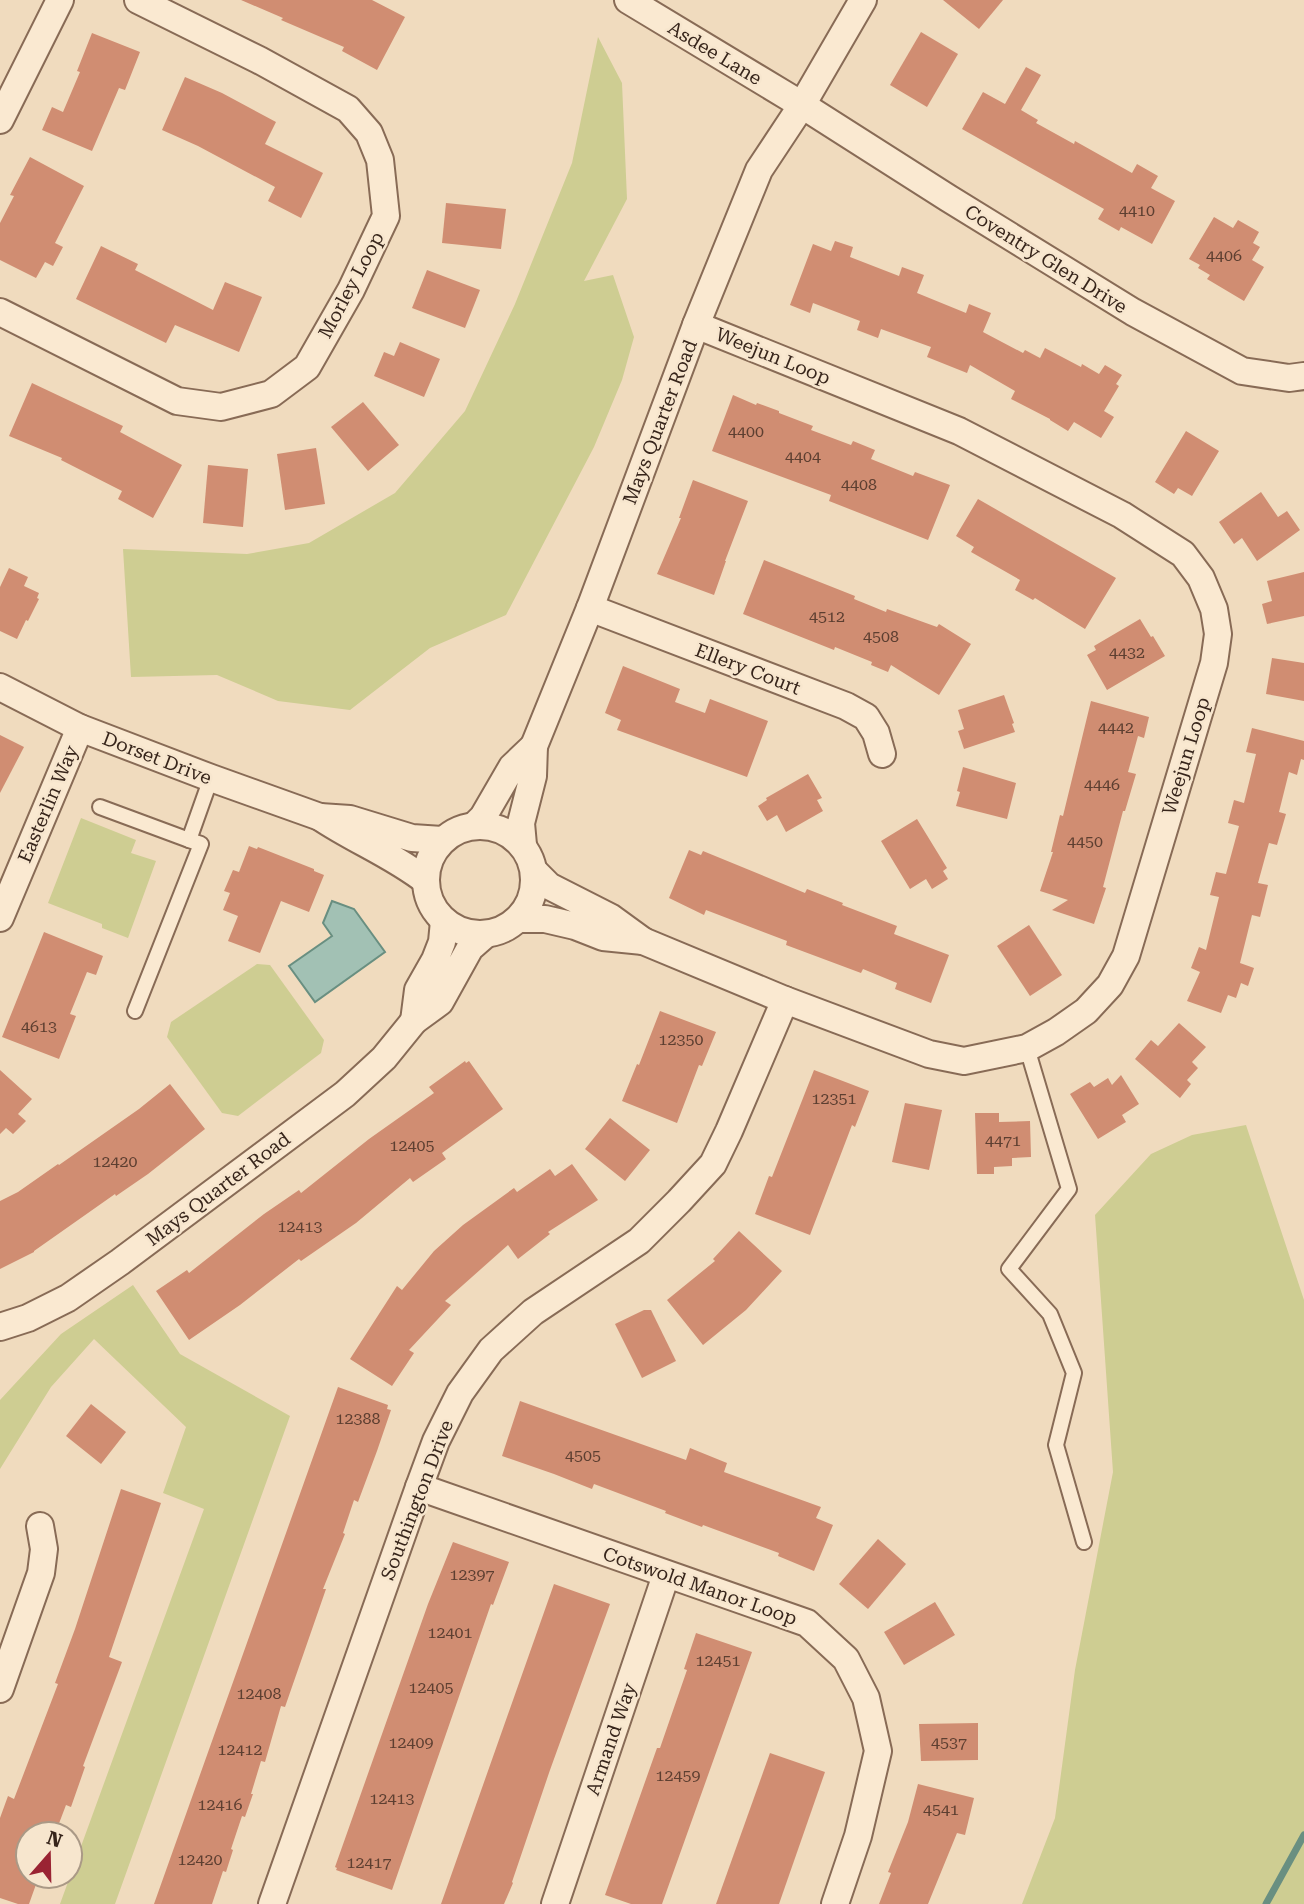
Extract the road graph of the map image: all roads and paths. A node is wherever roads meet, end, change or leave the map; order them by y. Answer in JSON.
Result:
{"nodes":[{"id":1,"x":60,"y":0,"type":"edge"},
{"id":2,"x":138,"y":0,"type":"edge"},
{"id":3,"x":628,"y":0,"type":"edge"},
{"id":4,"x":863,"y":0,"type":"edge"},
{"id":5,"x":802,"y":105,"type":"junction"},
{"id":6,"x":0,"y":120,"type":"edge"},
{"id":7,"x":0,"y":312,"type":"edge"},
{"id":8,"x":696,"y":325,"type":"junction"},
{"id":9,"x":1304,"y":376,"type":"edge"},
{"id":10,"x":590,"y":608,"type":"junction"},
{"id":11,"x":0,"y":687,"type":"edge"},
{"id":12,"x":80,"y":728,"type":"junction"},
{"id":13,"x":534,"y":746,"type":"junction"},
{"id":14,"x":882,"y":754,"type":"dead end"},
{"id":15,"x":211,"y":778,"type":"junction"},
{"id":16,"x":100,"y":807,"type":"dead end"},
{"id":17,"x":320,"y":817,"type":"junction"},
{"id":18,"x":475,"y":825,"type":"junction"},
{"id":19,"x":189,"y":840,"type":"junction"},
{"id":20,"x":442,"y":840,"type":"junction"},
{"id":21,"x":523,"y":845,"type":"junction"},
{"id":22,"x":534,"y":871,"type":"junction"},
{"id":23,"x":426,"y":881,"type":"junction"},
{"id":24,"x":0,"y":918,"type":"edge"},
{"id":25,"x":519,"y":919,"type":"junction"},
{"id":26,"x":444,"y":921,"type":"junction"},
{"id":27,"x":486,"y":934,"type":"junction"},
{"id":28,"x":643,"y":941,"type":"junction"},
{"id":29,"x":785,"y":1000,"type":"junction"},
{"id":30,"x":135,"y":1011,"type":"dead end"},
{"id":31,"x":414,"y":1021,"type":"junction"},
{"id":32,"x":1027,"y":1048,"type":"junction"},
{"id":33,"x":0,"y":1327,"type":"edge"},
{"id":34,"x":419,"y":1487,"type":"junction"},
{"id":35,"x":40,"y":1526,"type":"dead end"},
{"id":36,"x":1084,"y":1542,"type":"dead end"},
{"id":37,"x":666,"y":1575,"type":"junction"},
{"id":38,"x":0,"y":1689,"type":"edge"},
{"id":39,"x":279,"y":1902,"type":"edge"},
{"id":40,"x":555,"y":1904,"type":"edge"},
{"id":41,"x":835,"y":1904,"type":"edge"}],
"edges":[{"from":1,"to":6,"type":"street"},
{"from":2,"to":7,"type":"street","name":"Morley Loop"},
{"from":3,"to":5,"type":"street","name":"Asdee Lane"},
{"from":4,"to":5,"type":"street","name":"Mays Quarter Road"},
{"from":5,"to":8,"type":"street","name":"Mays Quarter Road"},
{"from":5,"to":9,"type":"street","name":"Coventry Glen Drive"},
{"from":8,"to":10,"type":"street","name":"Mays Quarter Road"},
{"from":8,"to":32,"type":"street","name":"Weejun Loop"},
{"from":10,"to":13,"type":"street","name":"Mays Quarter Road"},
{"from":10,"to":14,"type":"street","name":"Ellery Court"},
{"from":11,"to":12,"type":"street","name":"Dorset Drive"},
{"from":12,"to":15,"type":"street","name":"Dorset Drive"},
{"from":12,"to":24,"type":"street","name":"Easterlin Way"},
{"from":13,"to":18,"type":"street","name":"Mays Quarter Road"},
{"from":13,"to":21,"type":"street","name":"Mays Quarter Road"},
{"from":15,"to":17,"type":"street","name":"Dorset Drive"},
{"from":15,"to":19,"type":"lane"},
{"from":16,"to":19,"type":"lane"},
{"from":17,"to":20,"type":"street","name":"Dorset Drive"},
{"from":17,"to":23,"type":"street","name":"Dorset Drive"},
{"from":18,"to":20,"type":"street"},
{"from":18,"to":21,"type":"street"},
{"from":19,"to":30,"type":"lane"},
{"from":20,"to":23,"type":"street"},
{"from":21,"to":22,"type":"street","name":"Mays Quarter Road"},
{"from":22,"to":25,"type":"street"},
{"from":22,"to":28,"type":"street","name":"Weejun Loop"},
{"from":23,"to":26,"type":"street"},
{"from":25,"to":27,"type":"street","name":"Mays Quarter Road"},
{"from":25,"to":28,"type":"street","name":"Weejun Loop"},
{"from":26,"to":27,"type":"street"},
{"from":26,"to":31,"type":"street","name":"Mays Quarter Road"},
{"from":27,"to":31,"type":"street","name":"Mays Quarter Road"},
{"from":28,"to":29,"type":"street","name":"Weejun Loop"},
{"from":29,"to":32,"type":"street","name":"Weejun Loop"},
{"from":29,"to":34,"type":"street","name":"Southington Drive"},
{"from":31,"to":33,"type":"street","name":"Mays Quarter Road"},
{"from":32,"to":36,"type":"lane"},
{"from":34,"to":37,"type":"street","name":"Cotswold Manor Loop"},
{"from":34,"to":39,"type":"street","name":"Southington Drive"},
{"from":35,"to":38,"type":"street"},
{"from":37,"to":40,"type":"street","name":"Armand Way"},
{"from":37,"to":41,"type":"street","name":"Cotswold Manor Loop"}]}
